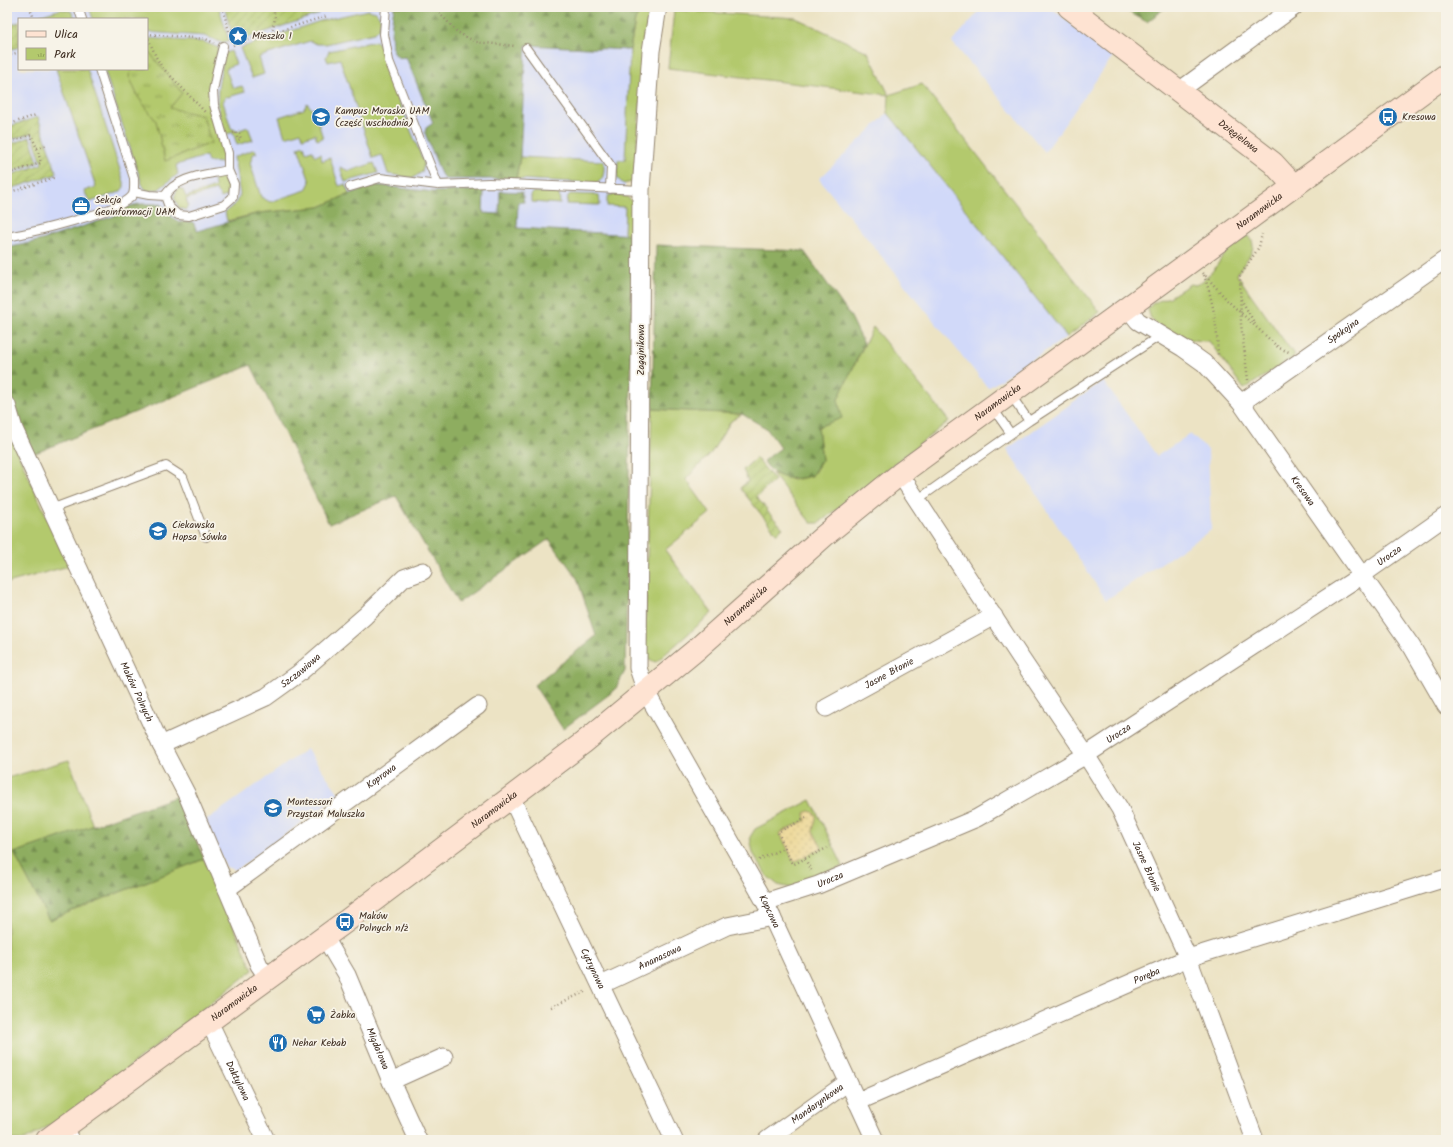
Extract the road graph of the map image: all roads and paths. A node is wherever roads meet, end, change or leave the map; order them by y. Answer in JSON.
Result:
{"nodes":[{"id":1,"x":30,"y":7,"type":"edge"},
{"id":2,"x":78,"y":7,"type":"edge"},
{"id":3,"x":222,"y":7,"type":"edge"},
{"id":4,"x":273,"y":7,"type":"edge"},
{"id":5,"x":386,"y":7,"type":"edge"},
{"id":6,"x":434,"y":7,"type":"edge"},
{"id":7,"x":658,"y":7,"type":"edge"},
{"id":8,"x":1069,"y":7,"type":"edge"},
{"id":9,"x":1294,"y":7,"type":"edge"},
{"id":10,"x":327,"y":16,"type":"dead end"},
{"id":11,"x":34,"y":18,"type":"edge"},
{"id":12,"x":82,"y":18,"type":"edge"},
{"id":13,"x":272,"y":33,"type":"junction"},
{"id":14,"x":148,"y":35,"type":"edge"},
{"id":15,"x":148,"y":37,"type":"edge"},
{"id":16,"x":223,"y":46,"type":"junction"},
{"id":17,"x":233,"y":46,"type":"junction"},
{"id":18,"x":526,"y":48,"type":"joint"},
{"id":19,"x":18,"y":52,"type":"edge"},
{"id":20,"x":7,"y":56,"type":"edge"},
{"id":21,"x":99,"y":70,"type":"edge"},
{"id":22,"x":1446,"y":75,"type":"edge"},
{"id":23,"x":1179,"y":91,"type":"junction"},
{"id":24,"x":36,"y":115,"type":"dead end"},
{"id":25,"x":217,"y":118,"type":"junction"},
{"id":26,"x":7,"y":124,"type":"edge"},
{"id":27,"x":238,"y":130,"type":"dead end"},
{"id":28,"x":233,"y":133,"type":"dead end"},
{"id":29,"x":7,"y":143,"type":"edge"},
{"id":30,"x":48,"y":145,"type":"dead end"},
{"id":31,"x":37,"y":148,"type":"junction"},
{"id":32,"x":228,"y":170,"type":"junction"},
{"id":33,"x":7,"y":174,"type":"edge"},
{"id":34,"x":56,"y":177,"type":"dead end"},
{"id":35,"x":438,"y":185,"type":"junction"},
{"id":36,"x":1294,"y":186,"type":"junction"},
{"id":37,"x":350,"y":187,"type":"dead end"},
{"id":38,"x":610,"y":189,"type":"junction"},
{"id":39,"x":641,"y":190,"type":"junction"},
{"id":40,"x":134,"y":192,"type":"junction"},
{"id":41,"x":7,"y":193,"type":"edge"},
{"id":42,"x":165,"y":196,"type":"junction"},
{"id":43,"x":1262,"y":234,"type":"dead end"},
{"id":44,"x":7,"y":237,"type":"edge"},
{"id":45,"x":1446,"y":259,"type":"edge"},
{"id":46,"x":1241,"y":298,"type":"junction"},
{"id":47,"x":1127,"y":308,"type":"junction"},
{"id":48,"x":1241,"y":313,"type":"junction"},
{"id":49,"x":1257,"y":326,"type":"junction"},
{"id":50,"x":1161,"y":335,"type":"junction"},
{"id":51,"x":1306,"y":357,"type":"junction"},
{"id":52,"x":1218,"y":358,"type":"dead end"},
{"id":53,"x":1009,"y":393,"type":"junction"},
{"id":54,"x":1245,"y":401,"type":"junction"},
{"id":55,"x":7,"y":405,"type":"edge"},
{"id":56,"x":991,"y":406,"type":"junction"},
{"id":57,"x":1029,"y":421,"type":"junction"},
{"id":58,"x":1011,"y":434,"type":"junction"},
{"id":59,"x":900,"y":474,"type":"junction"},
{"id":60,"x":917,"y":500,"type":"junction"},
{"id":61,"x":52,"y":508,"type":"junction"},
{"id":62,"x":1446,"y":516,"type":"edge"},
{"id":63,"x":206,"y":537,"type":"dead end"},
{"id":64,"x":423,"y":572,"type":"dead end"},
{"id":65,"x":1362,"y":575,"type":"junction"},
{"id":66,"x":994,"y":616,"type":"junction"},
{"id":67,"x":646,"y":692,"type":"junction"},
{"id":68,"x":478,"y":706,"type":"dead end"},
{"id":69,"x":1446,"y":706,"type":"edge"},
{"id":70,"x":826,"y":708,"type":"dead end"},
{"id":71,"x":161,"y":745,"type":"junction"},
{"id":72,"x":1086,"y":755,"type":"junction"},
{"id":73,"x":511,"y":797,"type":"junction"},
{"id":74,"x":806,"y":818,"type":"dead end"},
{"id":75,"x":785,"y":847,"type":"junction"},
{"id":76,"x":827,"y":848,"type":"dead end"},
{"id":77,"x":745,"y":867,"type":"junction"},
{"id":78,"x":1446,"y":878,"type":"edge"},
{"id":79,"x":227,"y":889,"type":"junction"},
{"id":80,"x":765,"y":902,"type":"junction"},
{"id":81,"x":772,"y":918,"type":"junction"},
{"id":82,"x":324,"y":936,"type":"junction"},
{"id":83,"x":1188,"y":958,"type":"junction"},
{"id":84,"x":268,"y":978,"type":"junction"},
{"id":85,"x":601,"y":985,"type":"junction"},
{"id":86,"x":551,"y":1007,"type":"dead end"},
{"id":87,"x":208,"y":1023,"type":"junction"},
{"id":88,"x":444,"y":1057,"type":"dead end"},
{"id":89,"x":391,"y":1081,"type":"junction"},
{"id":90,"x":848,"y":1082,"type":"junction"},
{"id":91,"x":857,"y":1102,"type":"junction"},
{"id":92,"x":71,"y":1133,"type":"edge"},
{"id":93,"x":47,"y":1140,"type":"edge"},
{"id":94,"x":266,"y":1140,"type":"edge"},
{"id":95,"x":418,"y":1140,"type":"edge"},
{"id":96,"x":674,"y":1140,"type":"edge"},
{"id":97,"x":767,"y":1140,"type":"edge"},
{"id":98,"x":875,"y":1140,"type":"edge"},
{"id":99,"x":1254,"y":1140,"type":"edge"}],
"edges":[{"from":1,"to":11,"type":"path"},
{"from":2,"to":12,"type":"lane"},
{"from":3,"to":17,"type":"path"},
{"from":4,"to":13,"type":"path"},
{"from":5,"to":35,"type":"lane"},
{"from":6,"to":18,"type":"path"},
{"from":7,"to":39,"type":"street","name":"Zagajnikowa"},
{"from":8,"to":23,"type":"street","name":"Dzięgielowa"},
{"from":9,"to":23,"type":"street"},
{"from":10,"to":13,"type":"path"},
{"from":13,"to":17,"type":"path"},
{"from":14,"to":16,"type":"path"},
{"from":15,"to":25,"type":"path"},
{"from":16,"to":17,"type":"path"},
{"from":16,"to":25,"type":"lane"},
{"from":18,"to":38,"type":"lane"},
{"from":19,"to":20,"type":"path"},
{"from":21,"to":40,"type":"lane"},
{"from":22,"to":36,"type":"street","name":"Naramowicka"},
{"from":23,"to":36,"type":"street","name":"Dzięgielowa"},
{"from":24,"to":26,"type":"path"},
{"from":25,"to":32,"type":"lane"},
{"from":27,"to":28,"type":"path"},
{"from":29,"to":31,"type":"path"},
{"from":30,"to":31,"type":"path"},
{"from":31,"to":33,"type":"path"},
{"from":32,"to":42,"type":"lane"},
{"from":32,"to":42,"type":"lane"},
{"from":34,"to":41,"type":"path"},
{"from":35,"to":37,"type":"lane"},
{"from":35,"to":38,"type":"lane"},
{"from":36,"to":47,"type":"street","name":"Naramowicka"},
{"from":38,"to":39,"type":"lane"},
{"from":39,"to":67,"type":"street","name":"Zagajnikowa"},
{"from":40,"to":42,"type":"lane"},
{"from":40,"to":44,"type":"lane"},
{"from":43,"to":46,"type":"path"},
{"from":45,"to":51,"type":"street","name":"Spokojna"},
{"from":46,"to":48,"type":"path"},
{"from":46,"to":49,"type":"path"},
{"from":47,"to":50,"type":"street","name":"Kresowa"},
{"from":47,"to":53,"type":"street","name":"Naramowicka"},
{"from":48,"to":49,"type":"path"},
{"from":48,"to":52,"type":"path"},
{"from":48,"to":54,"type":"path"},
{"from":49,"to":51,"type":"path"},
{"from":50,"to":54,"type":"street","name":"Kresowa"},
{"from":50,"to":57,"type":"lane"},
{"from":51,"to":54,"type":"street","name":"Spokojna"},
{"from":53,"to":56,"type":"street","name":"Naramowicka"},
{"from":53,"to":57,"type":"lane"},
{"from":54,"to":65,"type":"street","name":"Kresowa"},
{"from":55,"to":61,"type":"street","name":"Maków Polnych"},
{"from":56,"to":58,"type":"lane"},
{"from":56,"to":59,"type":"street","name":"Naramowicka"},
{"from":57,"to":58,"type":"lane"},
{"from":58,"to":60,"type":"lane"},
{"from":59,"to":60,"type":"street","name":"Jasne Błonie"},
{"from":59,"to":67,"type":"street","name":"Naramowicka"},
{"from":60,"to":66,"type":"street","name":"Jasne Błonie"},
{"from":61,"to":63,"type":"lane"},
{"from":61,"to":71,"type":"street","name":"Maków Polnych"},
{"from":62,"to":65,"type":"street","name":"Urocza"},
{"from":64,"to":71,"type":"street","name":"Szczawiowa"},
{"from":65,"to":69,"type":"street","name":"Kresowa"},
{"from":65,"to":72,"type":"street","name":"Urocza"},
{"from":66,"to":70,"type":"street","name":"Jasne Błonie"},
{"from":66,"to":72,"type":"street","name":"Jasne Błonie"},
{"from":67,"to":73,"type":"street","name":"Naramowicka"},
{"from":67,"to":77,"type":"street","name":"Kopcowa"},
{"from":68,"to":79,"type":"street","name":"Koprowa"},
{"from":71,"to":79,"type":"street","name":"Maków Polnych"},
{"from":72,"to":80,"type":"street","name":"Urocza"},
{"from":72,"to":83,"type":"street","name":"Jasne Błonie"},
{"from":73,"to":82,"type":"street","name":"Naramowicka"},
{"from":73,"to":85,"type":"street","name":"Cytrynowa"},
{"from":74,"to":75,"type":"path"},
{"from":75,"to":76,"type":"path"},
{"from":75,"to":77,"type":"path"},
{"from":77,"to":80,"type":"street","name":"Kopcowa"},
{"from":78,"to":83,"type":"street","name":"Poręba"},
{"from":79,"to":84,"type":"street","name":"Maków Polnych"},
{"from":80,"to":81,"type":"street","name":"Kopcowa"},
{"from":81,"to":85,"type":"street","name":"Ananasowa"},
{"from":81,"to":90,"type":"street","name":"Kopcowa"},
{"from":82,"to":84,"type":"street","name":"Naramowicka"},
{"from":82,"to":89,"type":"street","name":"Migdałowa"},
{"from":83,"to":91,"type":"street","name":"Poręba"},
{"from":83,"to":99,"type":"street","name":"Jasne Błonie"},
{"from":84,"to":87,"type":"street","name":"Naramowicka"},
{"from":85,"to":86,"type":"path"},
{"from":85,"to":96,"type":"street","name":"Cytrynowa"},
{"from":87,"to":92,"type":"street","name":"Naramowicka"},
{"from":87,"to":94,"type":"street","name":"Daktylowa"},
{"from":88,"to":89,"type":"street"},
{"from":89,"to":95,"type":"street","name":"Migdałowa"},
{"from":90,"to":91,"type":"street","name":"Kopcowa"},
{"from":90,"to":97,"type":"street","name":"Mandarynkowa"},
{"from":91,"to":98,"type":"street","name":"Kopcowa"},
{"from":92,"to":93,"type":"street","name":"Naramowicka"}]}
